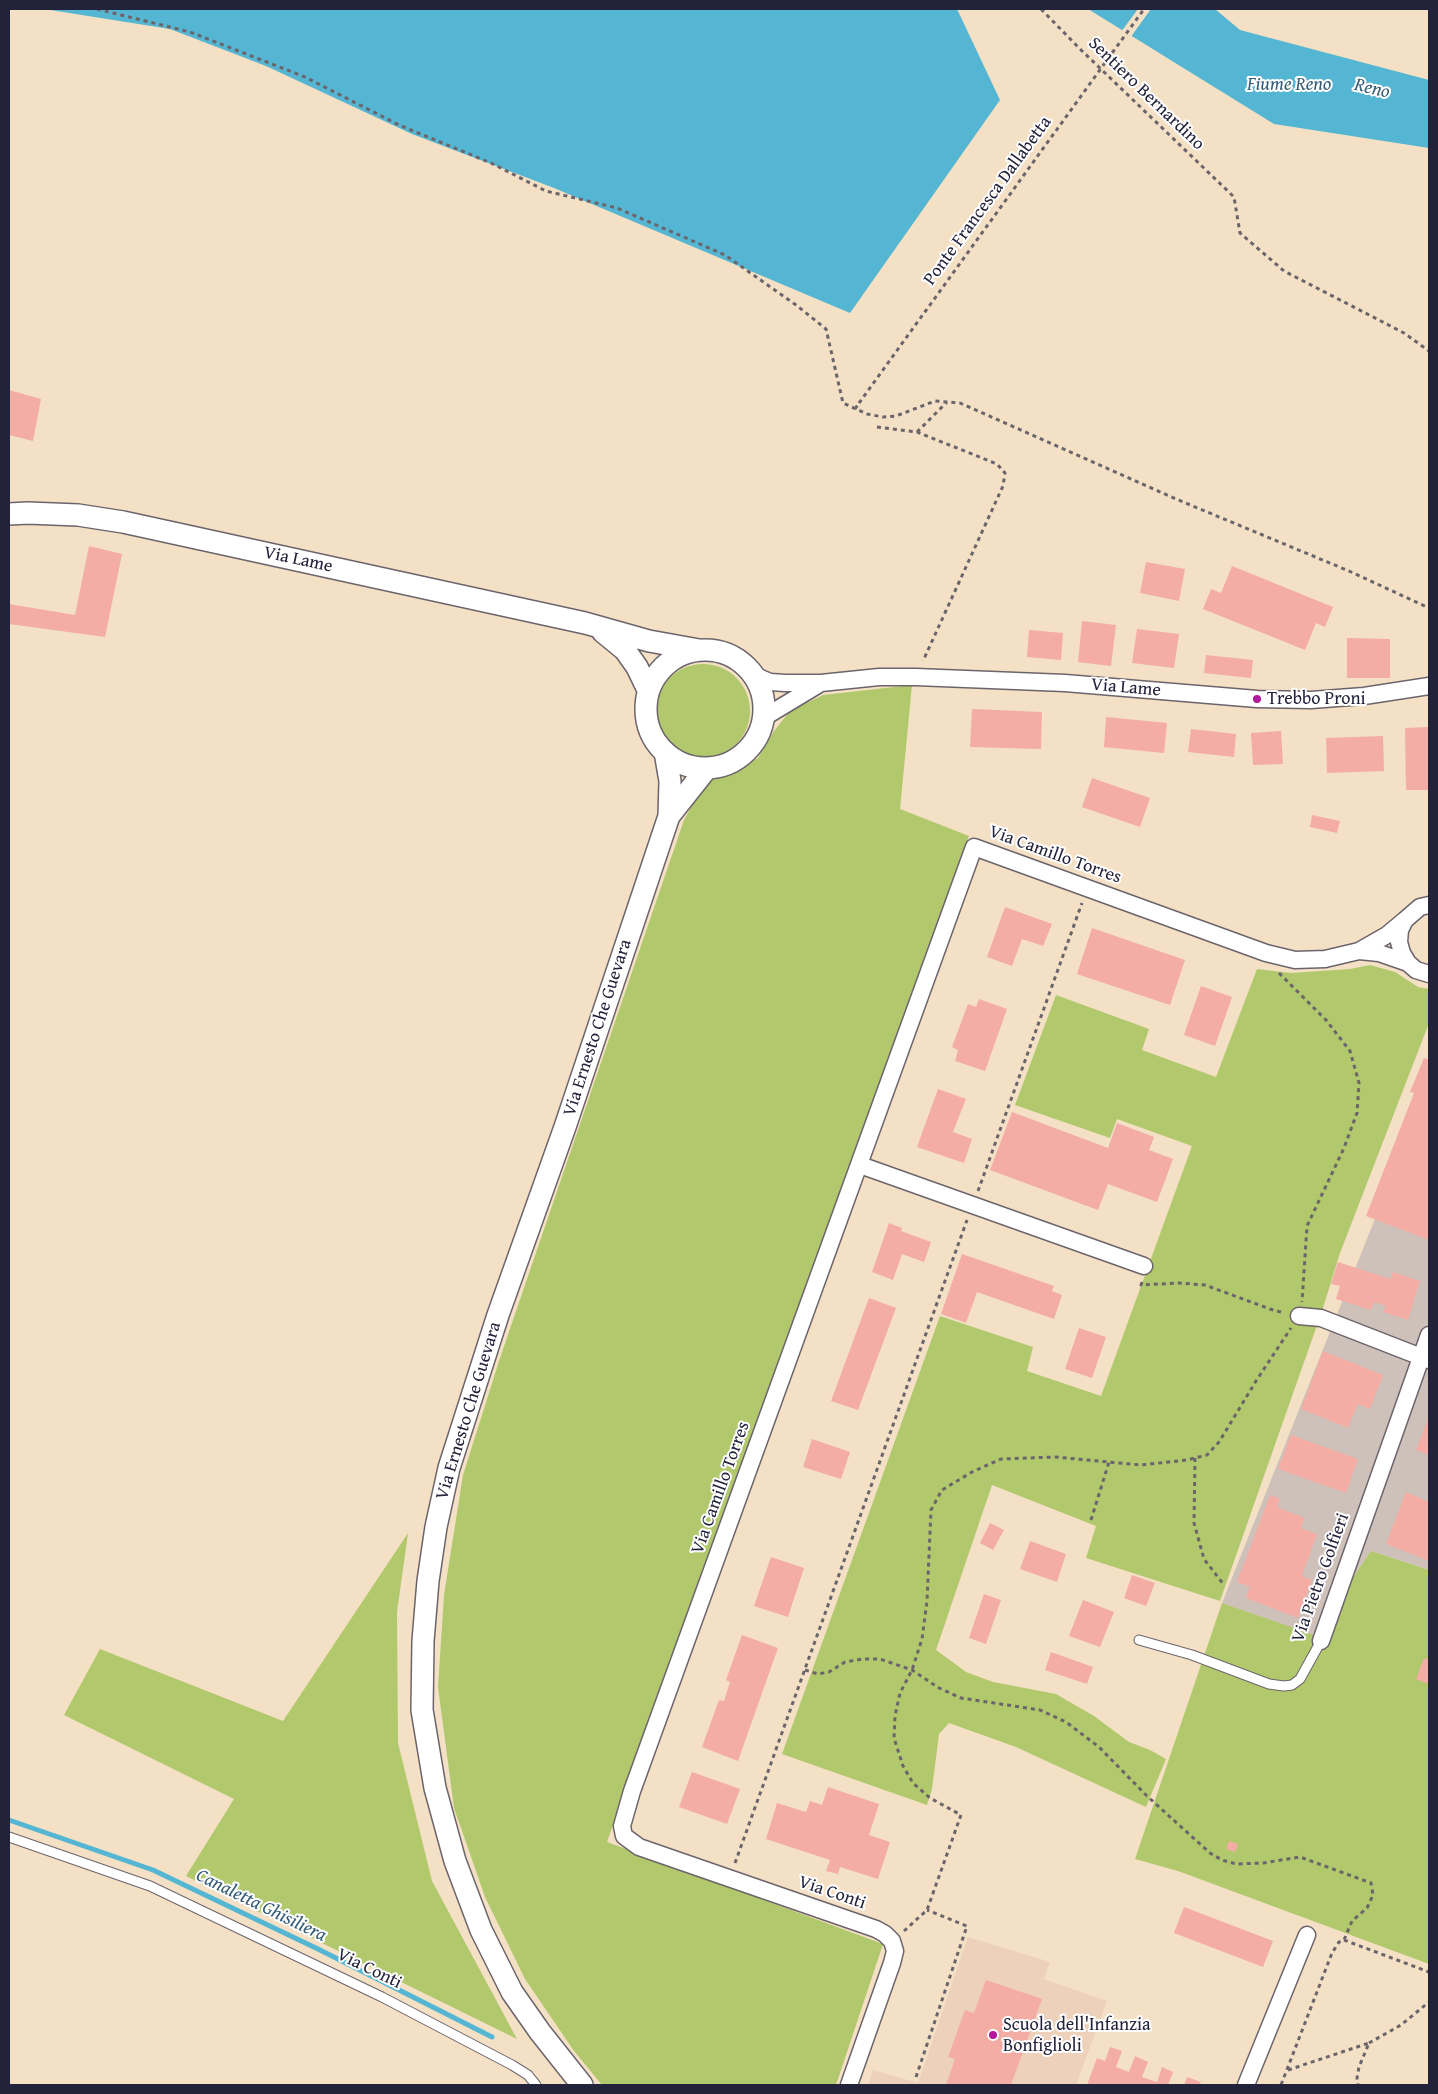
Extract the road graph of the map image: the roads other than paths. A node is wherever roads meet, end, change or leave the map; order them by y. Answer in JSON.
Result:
{"nodes":[{"id":1,"x":9,"y":514,"type":"edge"},
{"id":2,"x":585,"y":623,"type":"junction"},
{"id":3,"x":699,"y":650,"type":"junction"},
{"id":4,"x":753,"y":675,"type":"junction"},
{"id":5,"x":821,"y":683,"type":"junction"},
{"id":6,"x":1429,"y":686,"type":"edge"},
{"id":7,"x":648,"y":690,"type":"junction"},
{"id":8,"x":763,"y":718,"type":"junction"},
{"id":9,"x":665,"y":752,"type":"junction"},
{"id":10,"x":707,"y":768,"type":"junction"},
{"id":11,"x":670,"y":816,"type":"junction"},
{"id":12,"x":1429,"y":905,"type":"edge"},
{"id":13,"x":1405,"y":920,"type":"junction"},
{"id":14,"x":1359,"y":951,"type":"junction"},
{"id":15,"x":1408,"y":963,"type":"junction"},
{"id":16,"x":1429,"y":974,"type":"edge"},
{"id":17,"x":860,"y":1165,"type":"junction"},
{"id":18,"x":1144,"y":1266,"type":"road end"},
{"id":19,"x":1299,"y":1316,"type":"road end"},
{"id":20,"x":1429,"y":1335,"type":"edge"},
{"id":21,"x":1425,"y":1358,"type":"edge"},
{"id":22,"x":1140,"y":1640,"type":"dead end"},
{"id":23,"x":1321,"y":1641,"type":"joint"},
{"id":24,"x":622,"y":1826,"type":"joint"},
{"id":25,"x":9,"y":1837,"type":"edge"},
{"id":26,"x":1307,"y":1936,"type":"dead end"},
{"id":27,"x":536,"y":2085,"type":"edge"},
{"id":28,"x":582,"y":2085,"type":"edge"},
{"id":29,"x":849,"y":2085,"type":"edge"},
{"id":30,"x":1246,"y":2085,"type":"edge"}],
"edges":[{"from":1,"to":2,"type":"street","name":"Via Lame"},
{"from":2,"to":3,"type":"street","name":"Via Lame"},
{"from":2,"to":7,"type":"street","name":"Via Lame"},
{"from":3,"to":4,"type":"street"},
{"from":3,"to":7,"type":"street"},
{"from":4,"to":5,"type":"street","name":"Via Lame"},
{"from":4,"to":8,"type":"street"},
{"from":5,"to":6,"type":"street","name":"Via Lame"},
{"from":5,"to":8,"type":"street","name":"Via Lame"},
{"from":7,"to":9,"type":"street"},
{"from":8,"to":10,"type":"street"},
{"from":9,"to":10,"type":"street"},
{"from":9,"to":11,"type":"street","name":"Via Ernesto Che Guevara"},
{"from":10,"to":11,"type":"street","name":"Via Ernesto Che Guevara"},
{"from":11,"to":28,"type":"street","name":"Via Ernesto Che Guevara"},
{"from":12,"to":13,"type":"street","name":"Via Camillo Torres"},
{"from":13,"to":14,"type":"street","name":"Via Camillo Torres"},
{"from":13,"to":15,"type":"street"},
{"from":14,"to":15,"type":"street","name":"Via Camillo Torres"},
{"from":14,"to":17,"type":"street","name":"Via Camillo Torres"},
{"from":15,"to":16,"type":"street","name":"Via Camillo Torres"},
{"from":17,"to":18,"type":"street"},
{"from":17,"to":24,"type":"street","name":"Via Camillo Torres"},
{"from":19,"to":21,"type":"street"},
{"from":20,"to":21,"type":"street","name":"Via Pietro Golfieri"},
{"from":21,"to":23,"type":"street","name":"Via Pietro Golfieri"},
{"from":22,"to":23,"type":"lane","name":"Via Pietro Golfieri"},
{"from":24,"to":29,"type":"street","name":"Via Conti"},
{"from":25,"to":27,"type":"lane","name":"Via Conti"},
{"from":26,"to":30,"type":"street"}]}
